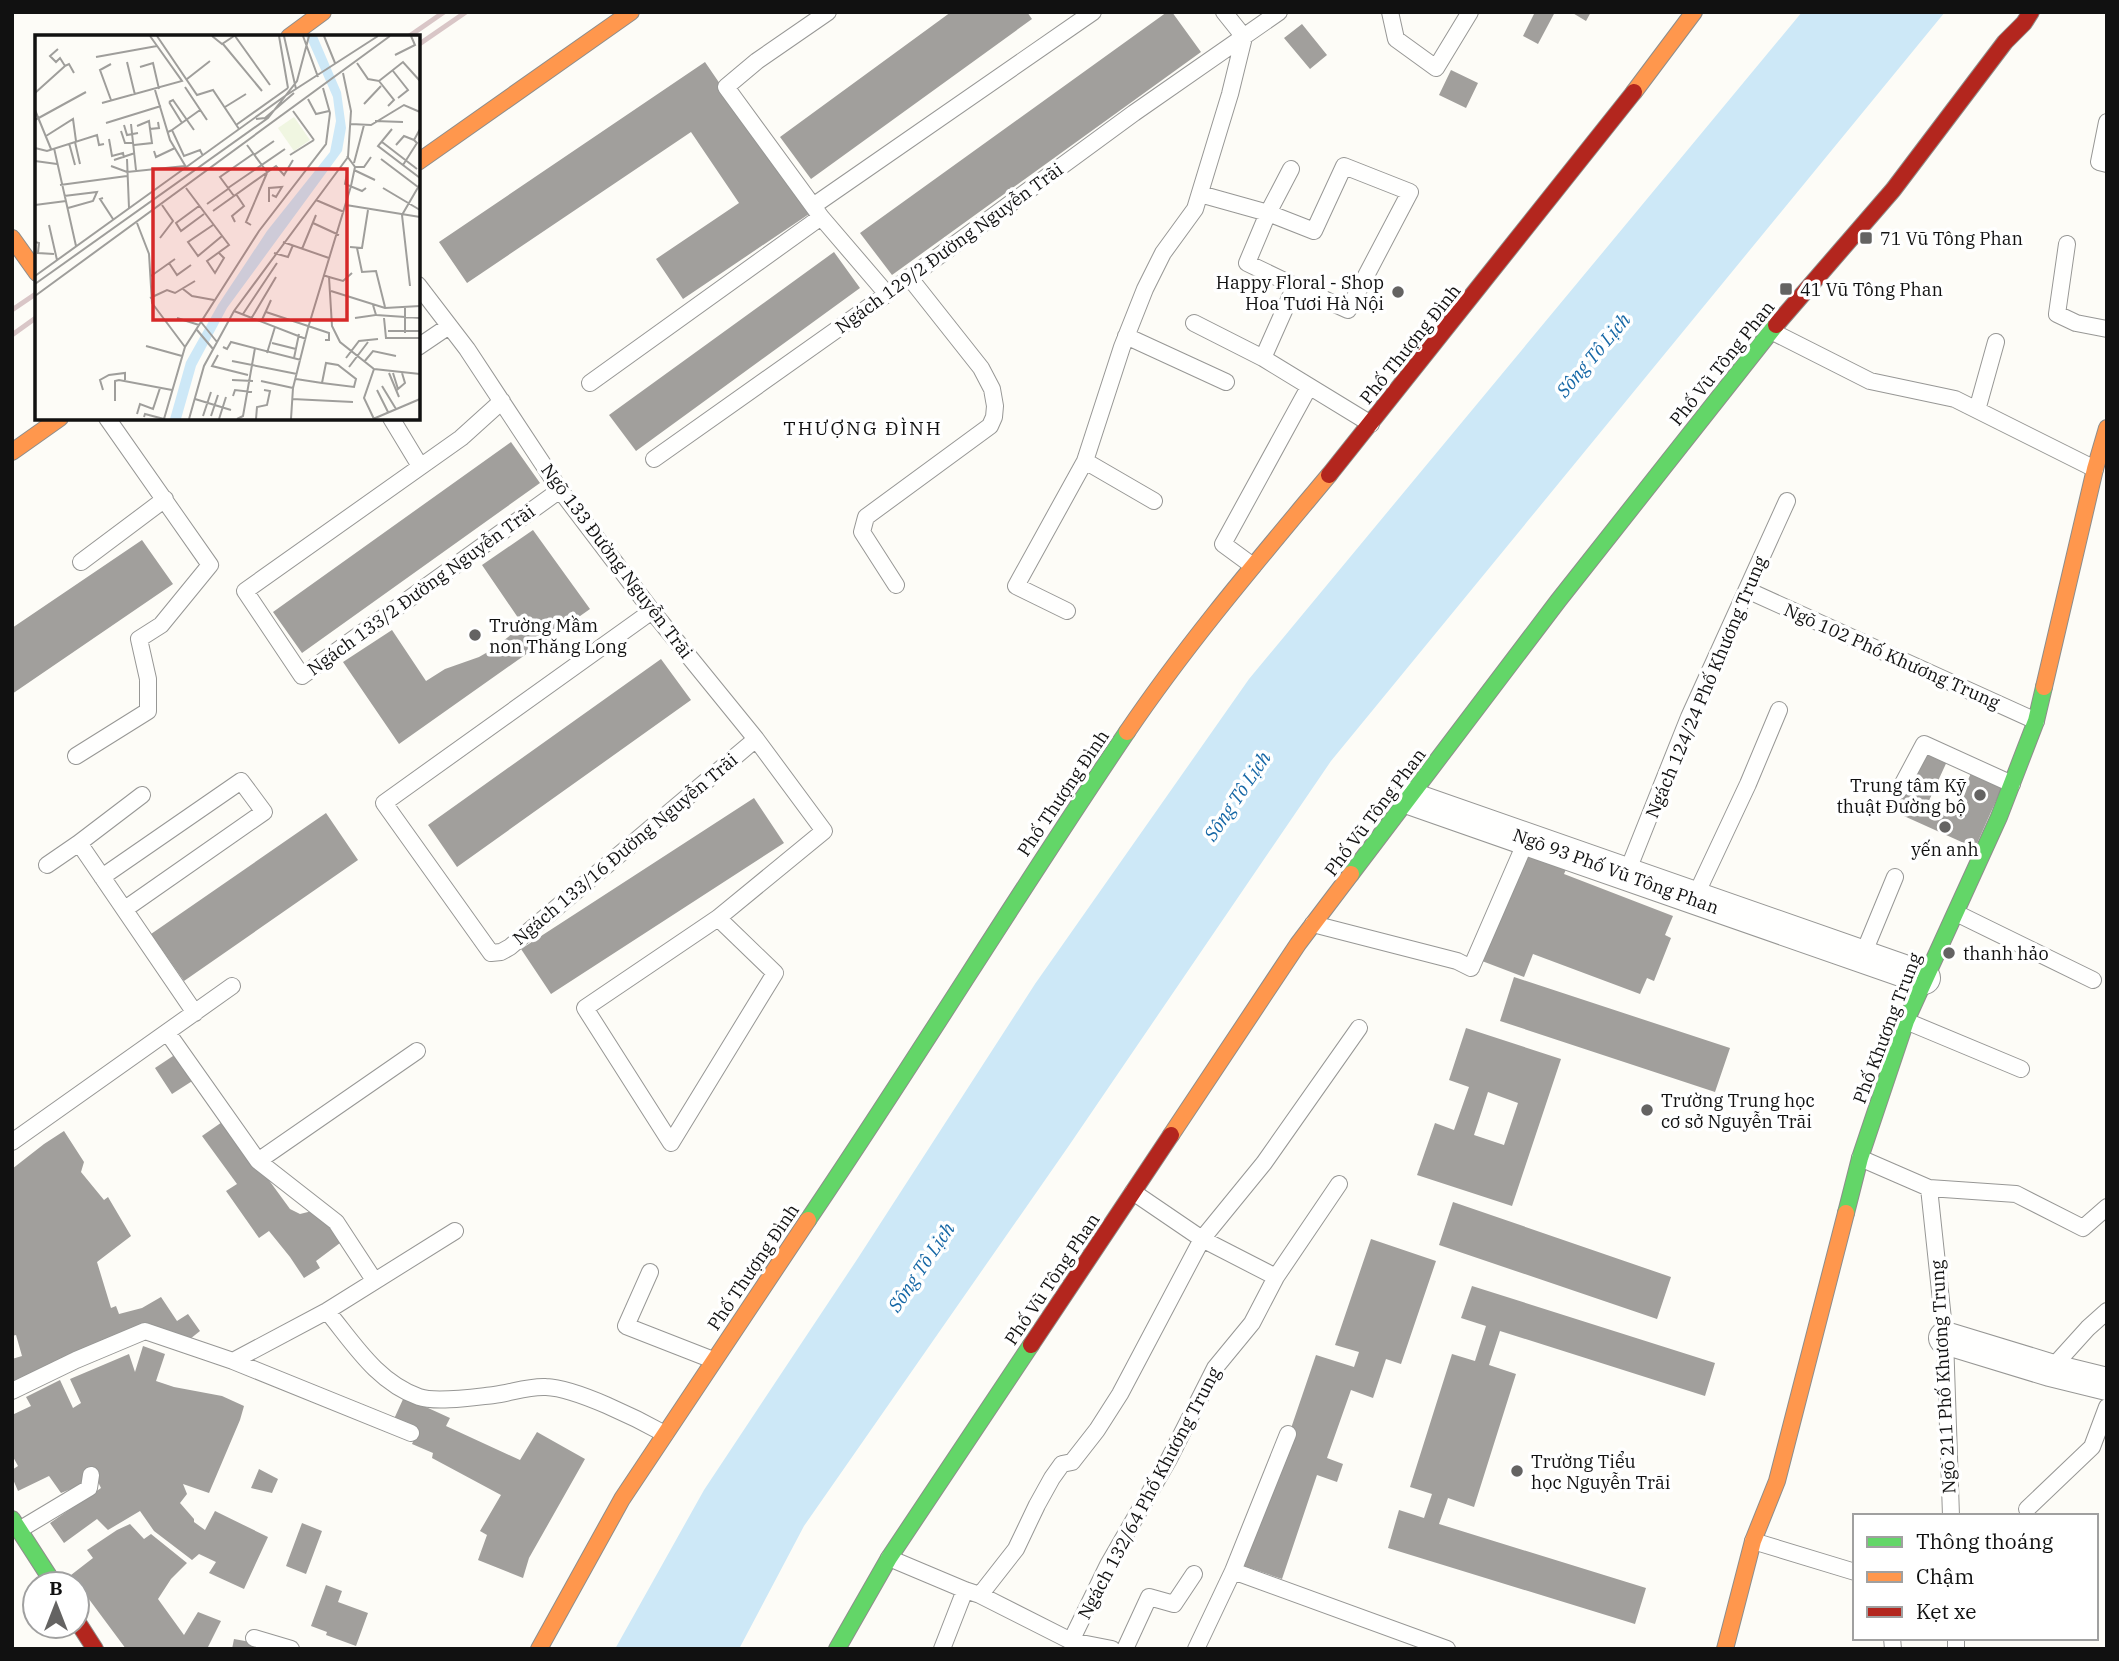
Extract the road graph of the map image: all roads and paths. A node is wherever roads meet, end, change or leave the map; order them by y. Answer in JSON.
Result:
{"nodes":[{"id":1,"x":323,"y":12,"type":"edge"},
{"id":2,"x":631,"y":12,"type":"edge"},
{"id":3,"x":828,"y":12,"type":"edge"},
{"id":4,"x":1093,"y":12,"type":"edge"},
{"id":5,"x":1224,"y":12,"type":"edge"},
{"id":6,"x":1279,"y":12,"type":"edge"},
{"id":7,"x":1390,"y":12,"type":"edge"},
{"id":8,"x":1471,"y":12,"type":"edge"},
{"id":9,"x":1694,"y":12,"type":"edge"},
{"id":10,"x":2031,"y":12,"type":"edge"},
{"id":11,"x":2008,"y":17,"type":"dead end"},
{"id":12,"x":292,"y":35,"type":"edge"},
{"id":13,"x":1244,"y":37,"type":"junction"},
{"id":14,"x":2005,"y":42,"type":"junction"},
{"id":15,"x":2107,"y":122,"type":"edge"},
{"id":16,"x":420,"y":161,"type":"edge"},
{"id":17,"x":2107,"y":164,"type":"edge"},
{"id":18,"x":1291,"y":169,"type":"dead end"},
{"id":19,"x":1200,"y":194,"type":"junction"},
{"id":20,"x":817,"y":212,"type":"junction"},
{"id":21,"x":1268,"y":213,"type":"junction"},
{"id":22,"x":15,"y":233,"type":"edge"},
{"id":23,"x":2067,"y":244,"type":"dead end"},
{"id":24,"x":35,"y":269,"type":"edge"},
{"id":25,"x":909,"y":277,"type":"junction"},
{"id":26,"x":1295,"y":286,"type":"junction"},
{"id":27,"x":420,"y":288,"type":"edge"},
{"id":28,"x":887,"y":294,"type":"junction"},
{"id":29,"x":1194,"y":323,"type":"dead end"},
{"id":30,"x":449,"y":326,"type":"junction"},
{"id":31,"x":2107,"y":329,"type":"edge"},
{"id":32,"x":1771,"y":331,"type":"junction"},
{"id":33,"x":1126,"y":336,"type":"junction"},
{"id":34,"x":1996,"y":342,"type":"dead end"},
{"id":35,"x":420,"y":346,"type":"edge"},
{"id":36,"x":1263,"y":358,"type":"junction"},
{"id":37,"x":1226,"y":382,"type":"dead end"},
{"id":38,"x":590,"y":383,"type":"dead end"},
{"id":39,"x":1310,"y":387,"type":"junction"},
{"id":40,"x":502,"y":401,"type":"junction"},
{"id":41,"x":1977,"y":410,"type":"junction"},
{"id":42,"x":57,"y":420,"type":"edge"},
{"id":43,"x":108,"y":420,"type":"edge"},
{"id":44,"x":392,"y":420,"type":"edge"},
{"id":45,"x":1371,"y":424,"type":"junction"},
{"id":46,"x":2107,"y":428,"type":"edge"},
{"id":47,"x":12,"y":453,"type":"edge"},
{"id":48,"x":654,"y":459,"type":"dead end"},
{"id":49,"x":1085,"y":461,"type":"junction"},
{"id":50,"x":420,"y":466,"type":"junction"},
{"id":51,"x":2095,"y":469,"type":"junction"},
{"id":52,"x":560,"y":490,"type":"junction"},
{"id":53,"x":165,"y":499,"type":"junction"},
{"id":54,"x":1154,"y":501,"type":"dead end"},
{"id":55,"x":1787,"y":501,"type":"dead end"},
{"id":56,"x":81,"y":562,"type":"dead end"},
{"id":57,"x":1253,"y":566,"type":"junction"},
{"id":58,"x":896,"y":585,"type":"dead end"},
{"id":59,"x":1747,"y":590,"type":"junction"},
{"id":60,"x":652,"y":611,"type":"junction"},
{"id":61,"x":1067,"y":611,"type":"dead end"},
{"id":62,"x":1779,"y":710,"type":"dead end"},
{"id":63,"x":2036,"y":721,"type":"junction"},
{"id":64,"x":756,"y":739,"type":"junction"},
{"id":65,"x":76,"y":756,"type":"dead end"},
{"id":66,"x":2012,"y":784,"type":"junction"},
{"id":67,"x":1900,"y":789,"type":"dead end"},
{"id":68,"x":142,"y":795,"type":"dead end"},
{"id":69,"x":1409,"y":798,"type":"junction"},
{"id":70,"x":1527,"y":839,"type":"junction"},
{"id":71,"x":79,"y":843,"type":"junction"},
{"id":72,"x":47,"y":865,"type":"dead end"},
{"id":73,"x":1626,"y":875,"type":"junction"},
{"id":74,"x":102,"y":877,"type":"junction"},
{"id":75,"x":1895,"y":877,"type":"dead end"},
{"id":76,"x":1694,"y":898,"type":"junction"},
{"id":77,"x":125,"y":909,"type":"junction"},
{"id":78,"x":1956,"y":912,"type":"junction"},
{"id":79,"x":718,"y":918,"type":"junction"},
{"id":80,"x":1313,"y":924,"type":"junction"},
{"id":81,"x":1862,"y":957,"type":"junction"},
{"id":82,"x":1924,"y":978,"type":"junction"},
{"id":83,"x":2093,"y":980,"type":"dead end"},
{"id":84,"x":232,"y":986,"type":"dead end"},
{"id":85,"x":195,"y":1013,"type":"junction"},
{"id":86,"x":1906,"y":1021,"type":"junction"},
{"id":87,"x":1359,"y":1028,"type":"dead end"},
{"id":88,"x":167,"y":1032,"type":"junction"},
{"id":89,"x":417,"y":1051,"type":"dead end"},
{"id":90,"x":2021,"y":1069,"type":"dead end"},
{"id":91,"x":12,"y":1142,"type":"edge"},
{"id":92,"x":1860,"y":1158,"type":"junction"},
{"id":93,"x":258,"y":1161,"type":"junction"},
{"id":94,"x":1339,"y":1184,"type":"dead end"},
{"id":95,"x":1929,"y":1188,"type":"junction"},
{"id":96,"x":1133,"y":1192,"type":"junction"},
{"id":97,"x":2107,"y":1207,"type":"edge"},
{"id":98,"x":455,"y":1231,"type":"dead end"},
{"id":99,"x":1202,"y":1239,"type":"junction"},
{"id":100,"x":650,"y":1272,"type":"dead end"},
{"id":101,"x":1276,"y":1277,"type":"junction"},
{"id":102,"x":374,"y":1280,"type":"junction"},
{"id":103,"x":327,"y":1311,"type":"junction"},
{"id":104,"x":2107,"y":1311,"type":"edge"},
{"id":105,"x":1945,"y":1338,"type":"junction"},
{"id":106,"x":713,"y":1360,"type":"junction"},
{"id":107,"x":233,"y":1361,"type":"junction"},
{"id":108,"x":2050,"y":1370,"type":"junction"},
{"id":109,"x":2107,"y":1384,"type":"edge"},
{"id":110,"x":12,"y":1391,"type":"edge"},
{"id":111,"x":2107,"y":1406,"type":"edge"},
{"id":112,"x":411,"y":1433,"type":"dead end"},
{"id":113,"x":665,"y":1434,"type":"junction"},
{"id":114,"x":1288,"y":1434,"type":"dead end"},
{"id":115,"x":91,"y":1475,"type":"dead end"},
{"id":116,"x":2027,"y":1509,"type":"dead end"},
{"id":117,"x":1951,"y":1514,"type":"edge"},
{"id":118,"x":16,"y":1524,"type":"edge"},
{"id":119,"x":1753,"y":1541,"type":"junction"},
{"id":120,"x":889,"y":1558,"type":"junction"},
{"id":121,"x":45,"y":1570,"type":"edge"},
{"id":122,"x":1233,"y":1571,"type":"junction"},
{"id":123,"x":1853,"y":1571,"type":"edge"},
{"id":124,"x":1194,"y":1574,"type":"dead end"},
{"id":125,"x":972,"y":1592,"type":"junction"},
{"id":126,"x":254,"y":1638,"type":"dead end"},
{"id":127,"x":1071,"y":1641,"type":"junction"},
{"id":128,"x":291,"y":1649,"type":"edge"},
{"id":129,"x":539,"y":1649,"type":"edge"},
{"id":130,"x":837,"y":1649,"type":"edge"},
{"id":131,"x":942,"y":1649,"type":"edge"},
{"id":132,"x":1112,"y":1649,"type":"edge"},
{"id":133,"x":1125,"y":1649,"type":"edge"},
{"id":134,"x":1196,"y":1649,"type":"edge"},
{"id":135,"x":1447,"y":1649,"type":"edge"},
{"id":136,"x":1725,"y":1649,"type":"edge"}],
"edges":[{"from":1,"to":12,"type":"main road"},
{"from":2,"to":16,"type":"main road"},
{"from":3,"to":20,"type":"lane"},
{"from":4,"to":20,"type":"lane"},
{"from":5,"to":13,"type":"lane"},
{"from":6,"to":13,"type":"lane","name":"Ngách 129/2 Đường Nguyễn Trãi"},
{"from":7,"to":8,"type":"lane"},
{"from":9,"to":45,"type":"main road","name":"Phố Thượng Đình"},
{"from":10,"to":14,"type":"main road","name":"Phố Vũ Tông Phan"},
{"from":11,"to":14,"type":"main road"},
{"from":13,"to":19,"type":"lane"},
{"from":13,"to":25,"type":"lane","name":"Ngách 129/2 Đường Nguyễn Trãi"},
{"from":14,"to":32,"type":"main road","name":"Phố Vũ Tông Phan"},
{"from":15,"to":17,"type":"lane"},
{"from":18,"to":21,"type":"lane"},
{"from":19,"to":21,"type":"lane"},
{"from":19,"to":33,"type":"lane"},
{"from":20,"to":28,"type":"lane"},
{"from":20,"to":38,"type":"lane"},
{"from":21,"to":26,"type":"lane"},
{"from":21,"to":26,"type":"lane"},
{"from":22,"to":24,"type":"main road"},
{"from":23,"to":31,"type":"lane"},
{"from":25,"to":28,"type":"lane","name":"Ngách 129/2 Đường Nguyễn Trãi"},
{"from":25,"to":58,"type":"lane"},
{"from":26,"to":36,"type":"lane"},
{"from":27,"to":30,"type":"lane","name":"Ngõ 133 Đường Nguyễn Trãi"},
{"from":28,"to":48,"type":"lane","name":"Ngách 129/2 Đường Nguyễn Trãi"},
{"from":29,"to":36,"type":"lane"},
{"from":30,"to":35,"type":"lane"},
{"from":30,"to":40,"type":"lane","name":"Ngõ 133 Đường Nguyễn Trãi"},
{"from":32,"to":41,"type":"lane"},
{"from":32,"to":69,"type":"main road","name":"Phố Vũ Tông Phan"},
{"from":33,"to":37,"type":"lane"},
{"from":33,"to":49,"type":"lane"},
{"from":34,"to":41,"type":"lane"},
{"from":36,"to":39,"type":"lane"},
{"from":39,"to":45,"type":"lane"},
{"from":39,"to":57,"type":"lane"},
{"from":40,"to":50,"type":"lane","name":"Ngách 133/2 Đường Nguyễn Trãi"},
{"from":40,"to":52,"type":"lane","name":"Ngõ 133 Đường Nguyễn Trãi"},
{"from":41,"to":51,"type":"lane"},
{"from":42,"to":47,"type":"main road"},
{"from":43,"to":53,"type":"lane"},
{"from":44,"to":50,"type":"lane"},
{"from":45,"to":57,"type":"main road","name":"Phố Thượng Đình"},
{"from":46,"to":51,"type":"main road","name":"Phố Khương Trung"},
{"from":49,"to":54,"type":"lane"},
{"from":49,"to":61,"type":"lane"},
{"from":50,"to":52,"type":"lane","name":"Ngách 133/2 Đường Nguyễn Trãi"},
{"from":51,"to":63,"type":"main road","name":"Phố Khương Trung"},
{"from":52,"to":60,"type":"lane","name":"Ngõ 133 Đường Nguyễn Trãi"},
{"from":53,"to":56,"type":"lane"},
{"from":53,"to":65,"type":"lane"},
{"from":55,"to":59,"type":"lane","name":"Ngách 124/24 Phố Khương Trung"},
{"from":57,"to":106,"type":"main road","name":"Phố Thượng Đình"},
{"from":59,"to":63,"type":"lane","name":"Ngõ 102 Phố Khương Trung"},
{"from":59,"to":73,"type":"lane","name":"Ngách 124/24 Phố Khương Trung"},
{"from":60,"to":64,"type":"lane","name":"Ngõ 133 Đường Nguyễn Trãi"},
{"from":60,"to":64,"type":"lane","name":"Ngách 133/16 Đường Nguyễn Trãi"},
{"from":62,"to":76,"type":"lane"},
{"from":63,"to":66,"type":"main road","name":"Phố Khương Trung"},
{"from":64,"to":79,"type":"lane","name":"Ngõ 133 Đường Nguyễn Trãi"},
{"from":66,"to":67,"type":"lane"},
{"from":66,"to":78,"type":"main road","name":"Phố Khương Trung"},
{"from":68,"to":71,"type":"lane"},
{"from":69,"to":70,"type":"street","name":"Ngõ 93 Phố Vũ Tông Phan"},
{"from":69,"to":80,"type":"main road","name":"Phố Vũ Tông Phan"},
{"from":70,"to":73,"type":"street","name":"Ngõ 93 Phố Vũ Tông Phan"},
{"from":70,"to":80,"type":"lane"},
{"from":71,"to":72,"type":"lane"},
{"from":71,"to":74,"type":"lane"},
{"from":73,"to":76,"type":"street","name":"Ngõ 93 Phố Vũ Tông Phan"},
{"from":74,"to":77,"type":"lane"},
{"from":74,"to":77,"type":"lane"},
{"from":75,"to":81,"type":"lane"},
{"from":76,"to":81,"type":"street","name":"Ngõ 93 Phố Vũ Tông Phan"},
{"from":77,"to":85,"type":"lane"},
{"from":78,"to":82,"type":"main road","name":"Phố Khương Trung"},
{"from":78,"to":83,"type":"lane"},
{"from":79,"to":79,"type":"lane"},
{"from":80,"to":96,"type":"main road","name":"Phố Vũ Tông Phan"},
{"from":81,"to":82,"type":"street","name":"Ngõ 93 Phố Vũ Tông Phan"},
{"from":82,"to":86,"type":"main road","name":"Phố Khương Trung"},
{"from":84,"to":85,"type":"lane"},
{"from":85,"to":88,"type":"lane"},
{"from":86,"to":90,"type":"lane"},
{"from":86,"to":92,"type":"main road","name":"Phố Khương Trung"},
{"from":87,"to":99,"type":"lane"},
{"from":88,"to":91,"type":"lane"},
{"from":88,"to":93,"type":"lane"},
{"from":89,"to":93,"type":"lane"},
{"from":92,"to":95,"type":"lane"},
{"from":92,"to":119,"type":"main road","name":"Phố Khương Trung"},
{"from":93,"to":102,"type":"lane"},
{"from":94,"to":101,"type":"lane","name":"Ngách 132/64 Phố Khương Trung"},
{"from":95,"to":97,"type":"lane"},
{"from":95,"to":105,"type":"lane","name":"Ngõ 211 Phố Khương Trung"},
{"from":96,"to":99,"type":"lane"},
{"from":96,"to":120,"type":"main road","name":"Phố Vũ Tông Phan"},
{"from":98,"to":102,"type":"lane"},
{"from":99,"to":101,"type":"lane"},
{"from":99,"to":125,"type":"lane"},
{"from":100,"to":106,"type":"lane"},
{"from":101,"to":127,"type":"lane","name":"Ngách 132/64 Phố Khương Trung"},
{"from":102,"to":103,"type":"lane"},
{"from":103,"to":107,"type":"lane"},
{"from":103,"to":113,"type":"lane"},
{"from":104,"to":108,"type":"lane"},
{"from":105,"to":108,"type":"street"},
{"from":105,"to":117,"type":"lane","name":"Ngõ 211 Phố Khương Trung"},
{"from":106,"to":113,"type":"main road","name":"Phố Thượng Đình"},
{"from":107,"to":110,"type":"lane"},
{"from":107,"to":112,"type":"lane"},
{"from":108,"to":109,"type":"street"},
{"from":111,"to":116,"type":"lane"},
{"from":113,"to":129,"type":"main road","name":"Phố Thượng Đình"},
{"from":114,"to":122,"type":"lane"},
{"from":115,"to":118,"type":"lane"},
{"from":118,"to":121,"type":"main road"},
{"from":119,"to":123,"type":"lane"},
{"from":119,"to":136,"type":"main road","name":"Phố Khương Trung"},
{"from":120,"to":125,"type":"lane"},
{"from":120,"to":130,"type":"main road","name":"Phố Vũ Tông Phan"},
{"from":122,"to":134,"type":"lane"},
{"from":122,"to":135,"type":"lane"},
{"from":124,"to":133,"type":"lane"},
{"from":125,"to":127,"type":"lane"},
{"from":125,"to":131,"type":"lane"},
{"from":126,"to":128,"type":"lane"},
{"from":127,"to":132,"type":"lane"}]}
